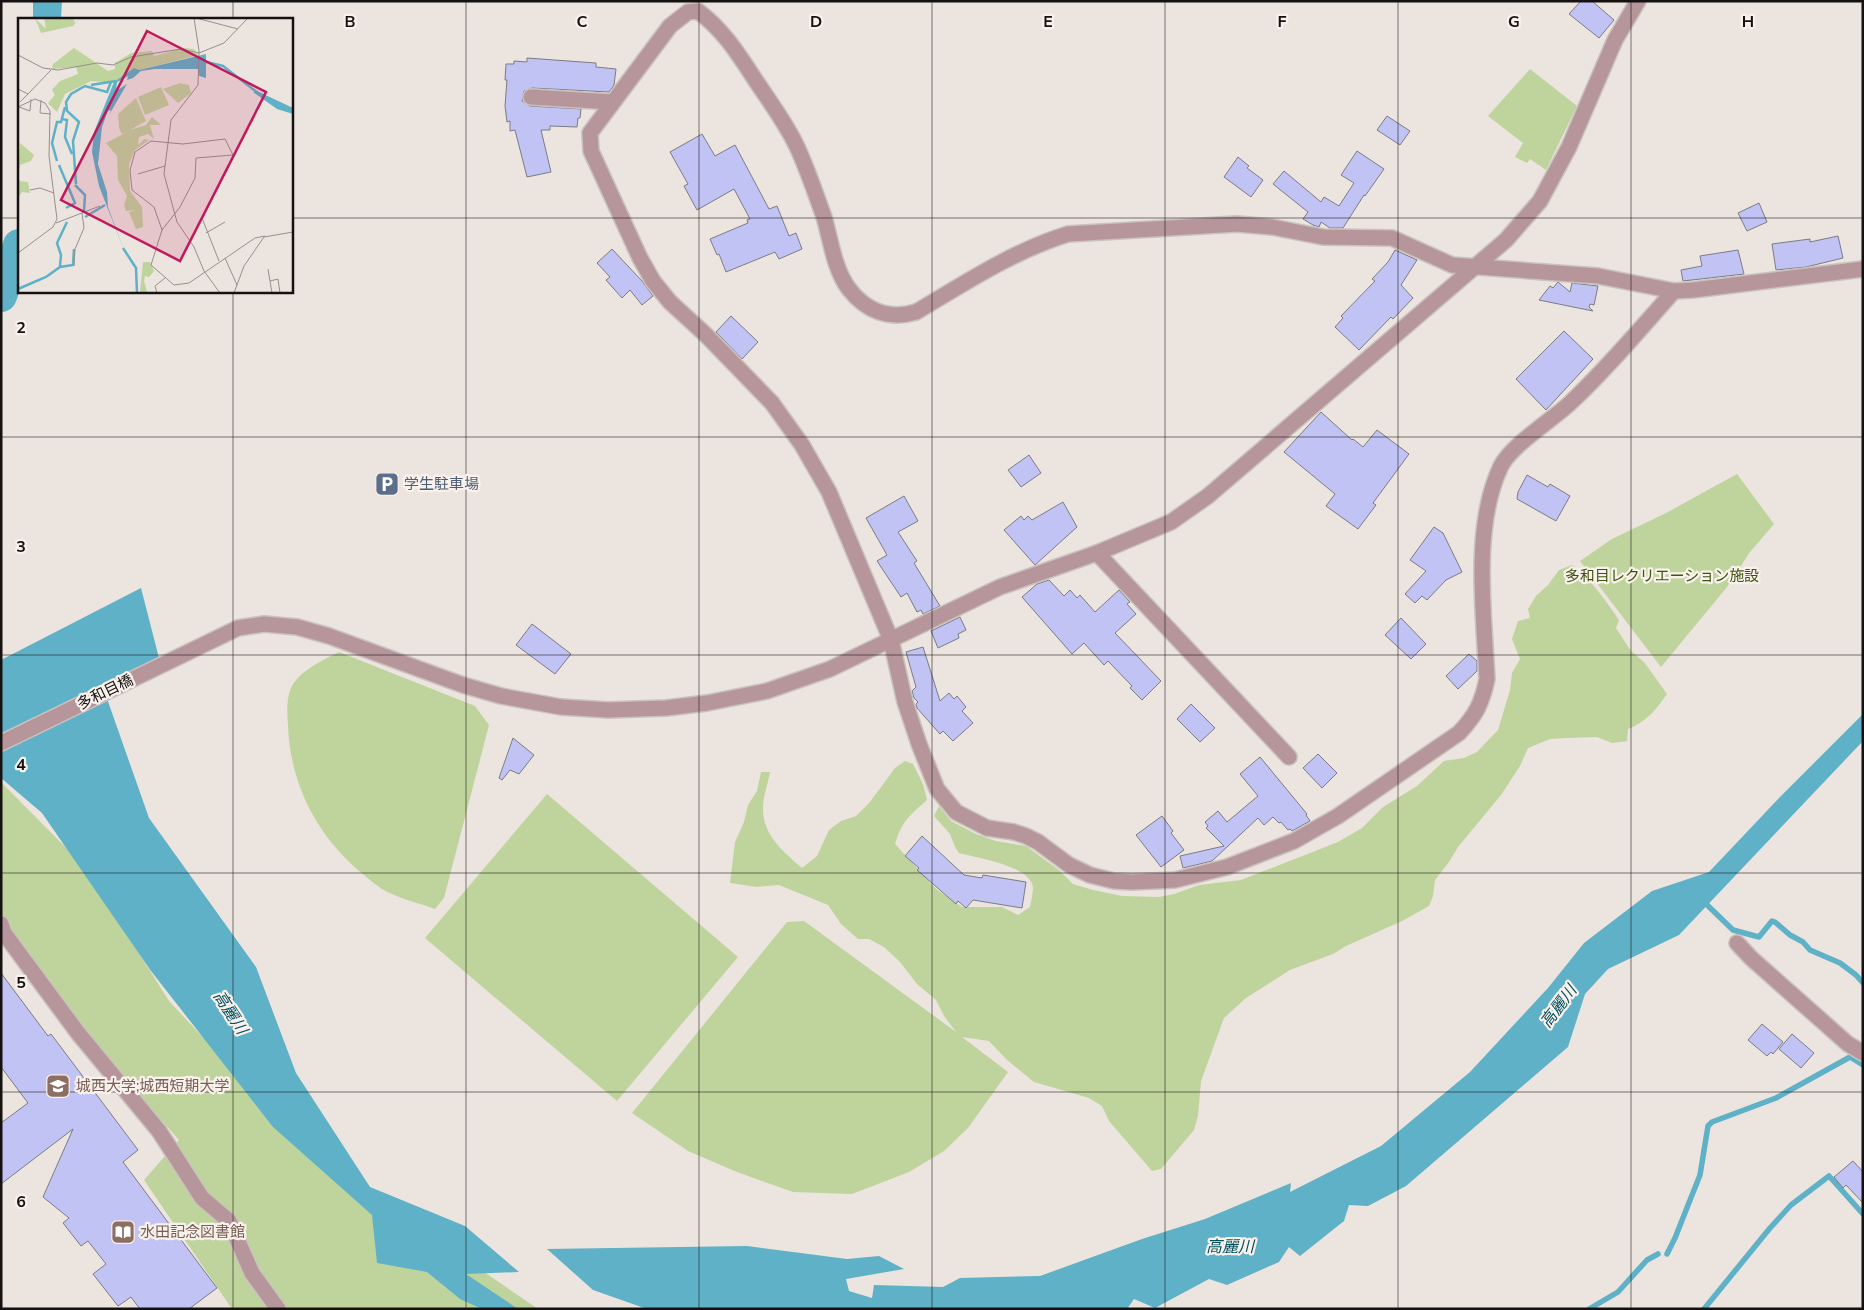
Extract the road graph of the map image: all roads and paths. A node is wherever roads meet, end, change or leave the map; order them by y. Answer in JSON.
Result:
{"nodes":[{"id":1,"x":1638,"y":1,"type":"edge"},
{"id":2,"x":531,"y":96,"type":"dead end"},
{"id":3,"x":612,"y":102,"type":"junction"},
{"id":4,"x":1473,"y":268,"type":"junction"},
{"id":5,"x":1863,"y":269,"type":"edge"},
{"id":6,"x":1674,"y":291,"type":"junction"},
{"id":7,"x":1097,"y":553,"type":"junction"},
{"id":8,"x":891,"y":640,"type":"junction"},
{"id":9,"x":1,"y":743,"type":"edge"},
{"id":10,"x":1289,"y":758,"type":"dead end"},
{"id":11,"x":1,"y":924,"type":"edge"},
{"id":12,"x":1737,"y":943,"type":"dead end"},
{"id":13,"x":1863,"y":1053,"type":"edge"},
{"id":14,"x":278,"y":1309,"type":"edge"}],
"edges":[{"from":1,"to":4,"type":"street","name":"多和目橋"},
{"from":2,"to":3,"type":"street"},
{"from":3,"to":4,"type":"street"},
{"from":3,"to":8,"type":"street"},
{"from":4,"to":6,"type":"street"},
{"from":4,"to":7,"type":"street","name":"多和目橋"},
{"from":5,"to":6,"type":"street"},
{"from":6,"to":8,"type":"street"},
{"from":7,"to":8,"type":"street","name":"多和目橋"},
{"from":7,"to":10,"type":"street"},
{"from":8,"to":9,"type":"street","name":"多和目橋"},
{"from":11,"to":14,"type":"street"},
{"from":12,"to":13,"type":"street"}]}
